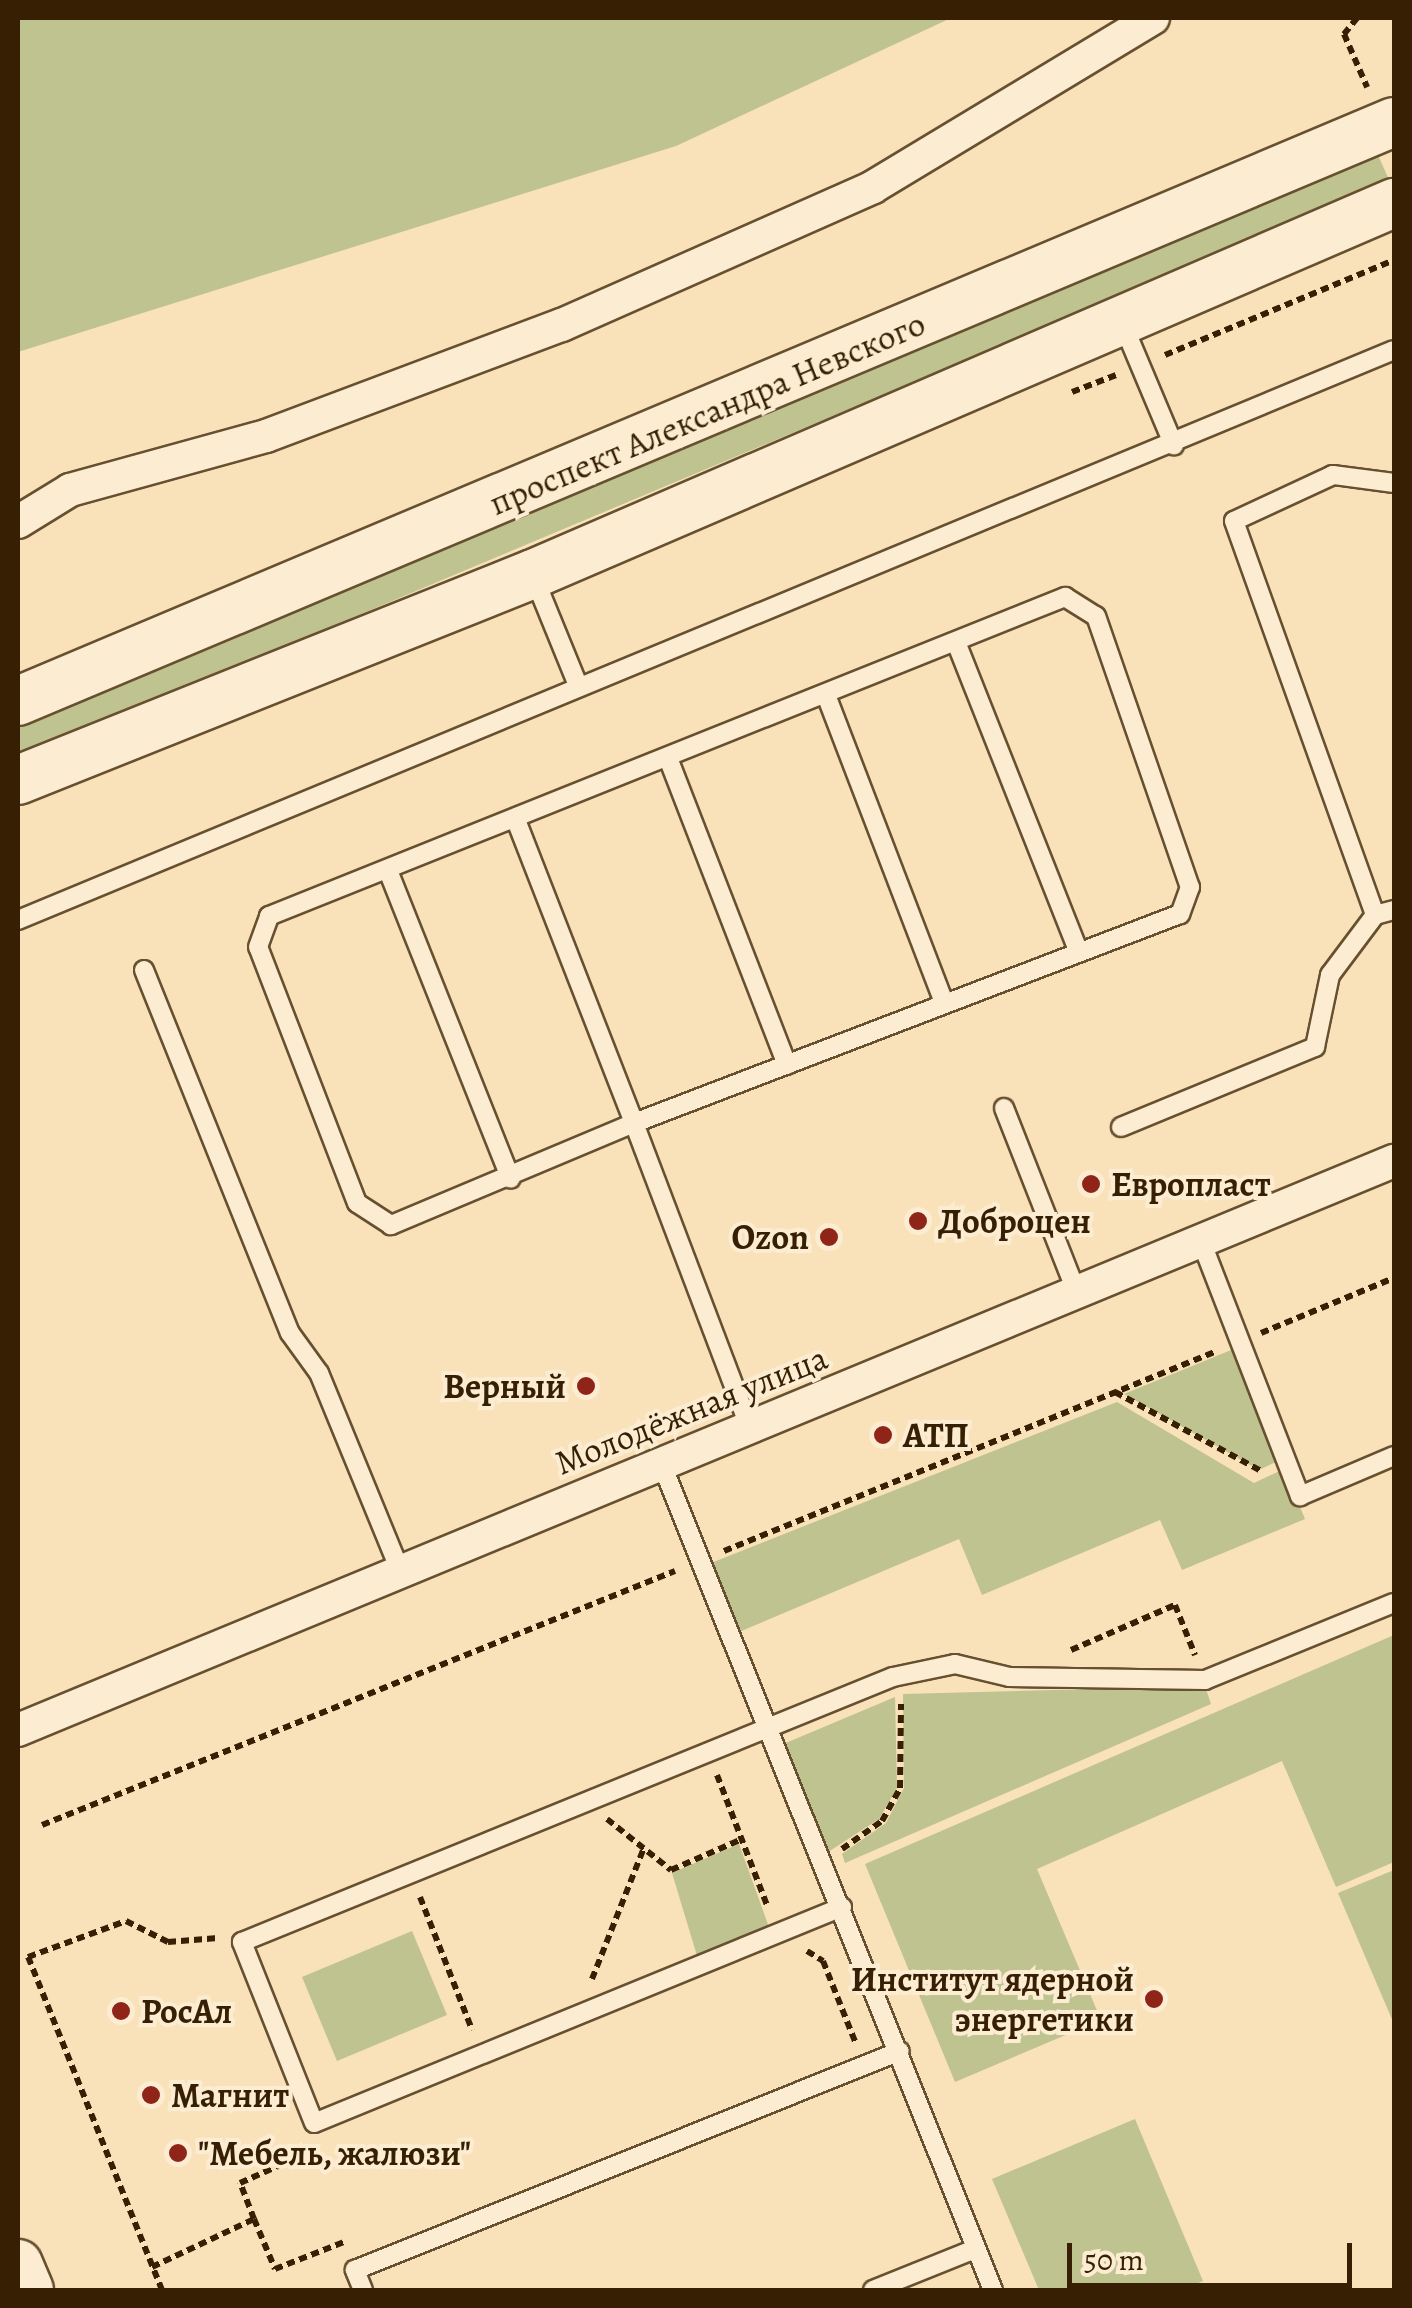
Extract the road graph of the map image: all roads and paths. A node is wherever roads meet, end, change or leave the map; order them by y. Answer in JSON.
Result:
{"nodes":[{"id":1,"x":1152,"y":18,"type":"edge"},
{"id":2,"x":1358,"y":18,"type":"edge"},
{"id":3,"x":1381,"y":106,"type":"edge"},
{"id":4,"x":1394,"y":203,"type":"edge"},
{"id":5,"x":1121,"y":320,"type":"junction"},
{"id":6,"x":1394,"y":350,"type":"edge"},
{"id":7,"x":1174,"y":446,"type":"junction"},
{"id":8,"x":1394,"y":483,"type":"edge"},
{"id":9,"x":18,"y":522,"type":"edge"},
{"id":10,"x":533,"y":574,"type":"junction"},
{"id":11,"x":956,"y":642,"type":"junction"},
{"id":12,"x":578,"y":685,"type":"junction"},
{"id":13,"x":826,"y":695,"type":"junction"},
{"id":14,"x":18,"y":701,"type":"edge"},
{"id":15,"x":668,"y":758,"type":"junction"},
{"id":16,"x":18,"y":780,"type":"edge"},
{"id":17,"x":516,"y":820,"type":"junction"},
{"id":18,"x":389,"y":874,"type":"junction"},
{"id":19,"x":1394,"y":910,"type":"edge"},
{"id":20,"x":1375,"y":915,"type":"junction"},
{"id":21,"x":18,"y":920,"type":"edge"},
{"id":22,"x":1079,"y":952,"type":"junction"},
{"id":23,"x":144,"y":970,"type":"dead end"},
{"id":24,"x":943,"y":1000,"type":"junction"},
{"id":25,"x":788,"y":1064,"type":"junction"},
{"id":26,"x":1004,"y":1108,"type":"dead end"},
{"id":27,"x":634,"y":1123,"type":"junction"},
{"id":28,"x":1121,"y":1128,"type":"dead end"},
{"id":29,"x":1394,"y":1161,"type":"edge"},
{"id":30,"x":511,"y":1180,"type":"junction"},
{"id":31,"x":1201,"y":1241,"type":"junction"},
{"id":32,"x":1394,"y":1278,"type":"edge"},
{"id":33,"x":1077,"y":1293,"type":"junction"},
{"id":34,"x":1240,"y":1341,"type":"junction"},
{"id":35,"x":1115,"y":1392,"type":"junction"},
{"id":36,"x":750,"y":1429,"type":"junction"},
{"id":37,"x":1394,"y":1456,"type":"edge"},
{"id":38,"x":1287,"y":1461,"type":"junction"},
{"id":39,"x":662,"y":1466,"type":"junction"},
{"id":40,"x":702,"y":1560,"type":"junction"},
{"id":41,"x":400,"y":1572,"type":"junction"},
{"id":42,"x":1394,"y":1603,"type":"edge"},
{"id":43,"x":1009,"y":1677,"type":"junction"},
{"id":44,"x":1205,"y":1680,"type":"junction"},
{"id":45,"x":898,"y":1695,"type":"dead end"},
{"id":46,"x":18,"y":1730,"type":"edge"},
{"id":47,"x":770,"y":1730,"type":"junction"},
{"id":48,"x":709,"y":1755,"type":"junction"},
{"id":49,"x":586,"y":1802,"type":"junction"},
{"id":50,"x":42,"y":1825,"type":"dead end"},
{"id":51,"x":742,"y":1839,"type":"junction"},
{"id":52,"x":852,"y":1843,"type":"dead end"},
{"id":53,"x":644,"y":1850,"type":"junction"},
{"id":54,"x":411,"y":1874,"type":"junction"},
{"id":55,"x":842,"y":1907,"type":"junction"},
{"id":56,"x":777,"y":1934,"type":"junction"},
{"id":57,"x":242,"y":1942,"type":"junction"},
{"id":58,"x":577,"y":2015,"type":"junction"},
{"id":59,"x":900,"y":2051,"type":"junction"},
{"id":60,"x":482,"y":2054,"type":"junction"},
{"id":61,"x":864,"y":2066,"type":"junction"},
{"id":62,"x":314,"y":2123,"type":"junction"},
{"id":63,"x":254,"y":2219,"type":"junction"},
{"id":64,"x":975,"y":2249,"type":"junction"},
{"id":65,"x":18,"y":2264,"type":"edge"},
{"id":66,"x":152,"y":2267,"type":"junction"},
{"id":67,"x":355,"y":2270,"type":"junction"},
{"id":68,"x":29,"y":2290,"type":"edge"},
{"id":69,"x":162,"y":2290,"type":"edge"},
{"id":70,"x":363,"y":2290,"type":"edge"},
{"id":71,"x":874,"y":2290,"type":"edge"},
{"id":72,"x":993,"y":2290,"type":"edge"}],
"edges":[{"from":1,"to":9,"type":"street"},
{"from":2,"to":3,"type":"path"},
{"from":3,"to":14,"type":"main road","name":"проспект Александра Невского"},
{"from":4,"to":5,"type":"main road"},
{"from":5,"to":7,"type":"lane"},
{"from":5,"to":10,"type":"main road"},
{"from":6,"to":7,"type":"lane"},
{"from":7,"to":12,"type":"lane"},
{"from":8,"to":20,"type":"lane"},
{"from":10,"to":12,"type":"lane"},
{"from":10,"to":16,"type":"main road"},
{"from":11,"to":13,"type":"lane"},
{"from":11,"to":22,"type":"lane"},
{"from":11,"to":22,"type":"lane"},
{"from":12,"to":21,"type":"lane"},
{"from":13,"to":15,"type":"lane"},
{"from":13,"to":24,"type":"lane"},
{"from":15,"to":17,"type":"lane"},
{"from":15,"to":25,"type":"lane"},
{"from":17,"to":18,"type":"lane"},
{"from":17,"to":27,"type":"lane"},
{"from":18,"to":30,"type":"lane"},
{"from":18,"to":30,"type":"lane"},
{"from":19,"to":20,"type":"lane"},
{"from":20,"to":28,"type":"lane"},
{"from":22,"to":24,"type":"lane"},
{"from":23,"to":41,"type":"lane"},
{"from":24,"to":25,"type":"lane"},
{"from":25,"to":27,"type":"lane"},
{"from":26,"to":33,"type":"lane"},
{"from":27,"to":30,"type":"lane"},
{"from":27,"to":36,"type":"lane"},
{"from":29,"to":31,"type":"street","name":"Молодёжная улица"},
{"from":31,"to":33,"type":"street","name":"Молодёжная улица"},
{"from":31,"to":34,"type":"lane"},
{"from":32,"to":34,"type":"path"},
{"from":33,"to":36,"type":"street","name":"Молодёжная улица"},
{"from":34,"to":35,"type":"path"},
{"from":34,"to":38,"type":"lane"},
{"from":35,"to":38,"type":"path"},
{"from":35,"to":40,"type":"path"},
{"from":36,"to":39,"type":"street","name":"Молодёжная улица"},
{"from":37,"to":38,"type":"lane"},
{"from":39,"to":40,"type":"lane"},
{"from":39,"to":41,"type":"street","name":"Молодёжная улица"},
{"from":40,"to":47,"type":"lane"},
{"from":40,"to":50,"type":"path"},
{"from":41,"to":46,"type":"street","name":"Молодёжная улица"},
{"from":42,"to":44,"type":"lane"},
{"from":43,"to":44,"type":"lane"},
{"from":43,"to":44,"type":"path"},
{"from":43,"to":47,"type":"lane"},
{"from":45,"to":52,"type":"path"},
{"from":47,"to":48,"type":"lane"},
{"from":47,"to":55,"type":"lane"},
{"from":48,"to":49,"type":"lane"},
{"from":48,"to":51,"type":"path"},
{"from":49,"to":53,"type":"path"},
{"from":49,"to":54,"type":"lane"},
{"from":51,"to":53,"type":"path"},
{"from":51,"to":56,"type":"path"},
{"from":53,"to":58,"type":"path"},
{"from":54,"to":57,"type":"lane"},
{"from":54,"to":60,"type":"path"},
{"from":55,"to":56,"type":"lane"},
{"from":55,"to":59,"type":"lane"},
{"from":56,"to":58,"type":"lane"},
{"from":56,"to":61,"type":"path"},
{"from":57,"to":62,"type":"lane"},
{"from":57,"to":66,"type":"path"},
{"from":58,"to":60,"type":"lane"},
{"from":59,"to":61,"type":"lane"},
{"from":59,"to":64,"type":"lane"},
{"from":60,"to":62,"type":"lane"},
{"from":61,"to":67,"type":"lane"},
{"from":62,"to":63,"type":"path"},
{"from":63,"to":66,"type":"path"},
{"from":63,"to":67,"type":"path"},
{"from":64,"to":71,"type":"lane"},
{"from":64,"to":72,"type":"lane"},
{"from":65,"to":68,"type":"main road"},
{"from":66,"to":69,"type":"path"},
{"from":67,"to":70,"type":"lane"}]}
